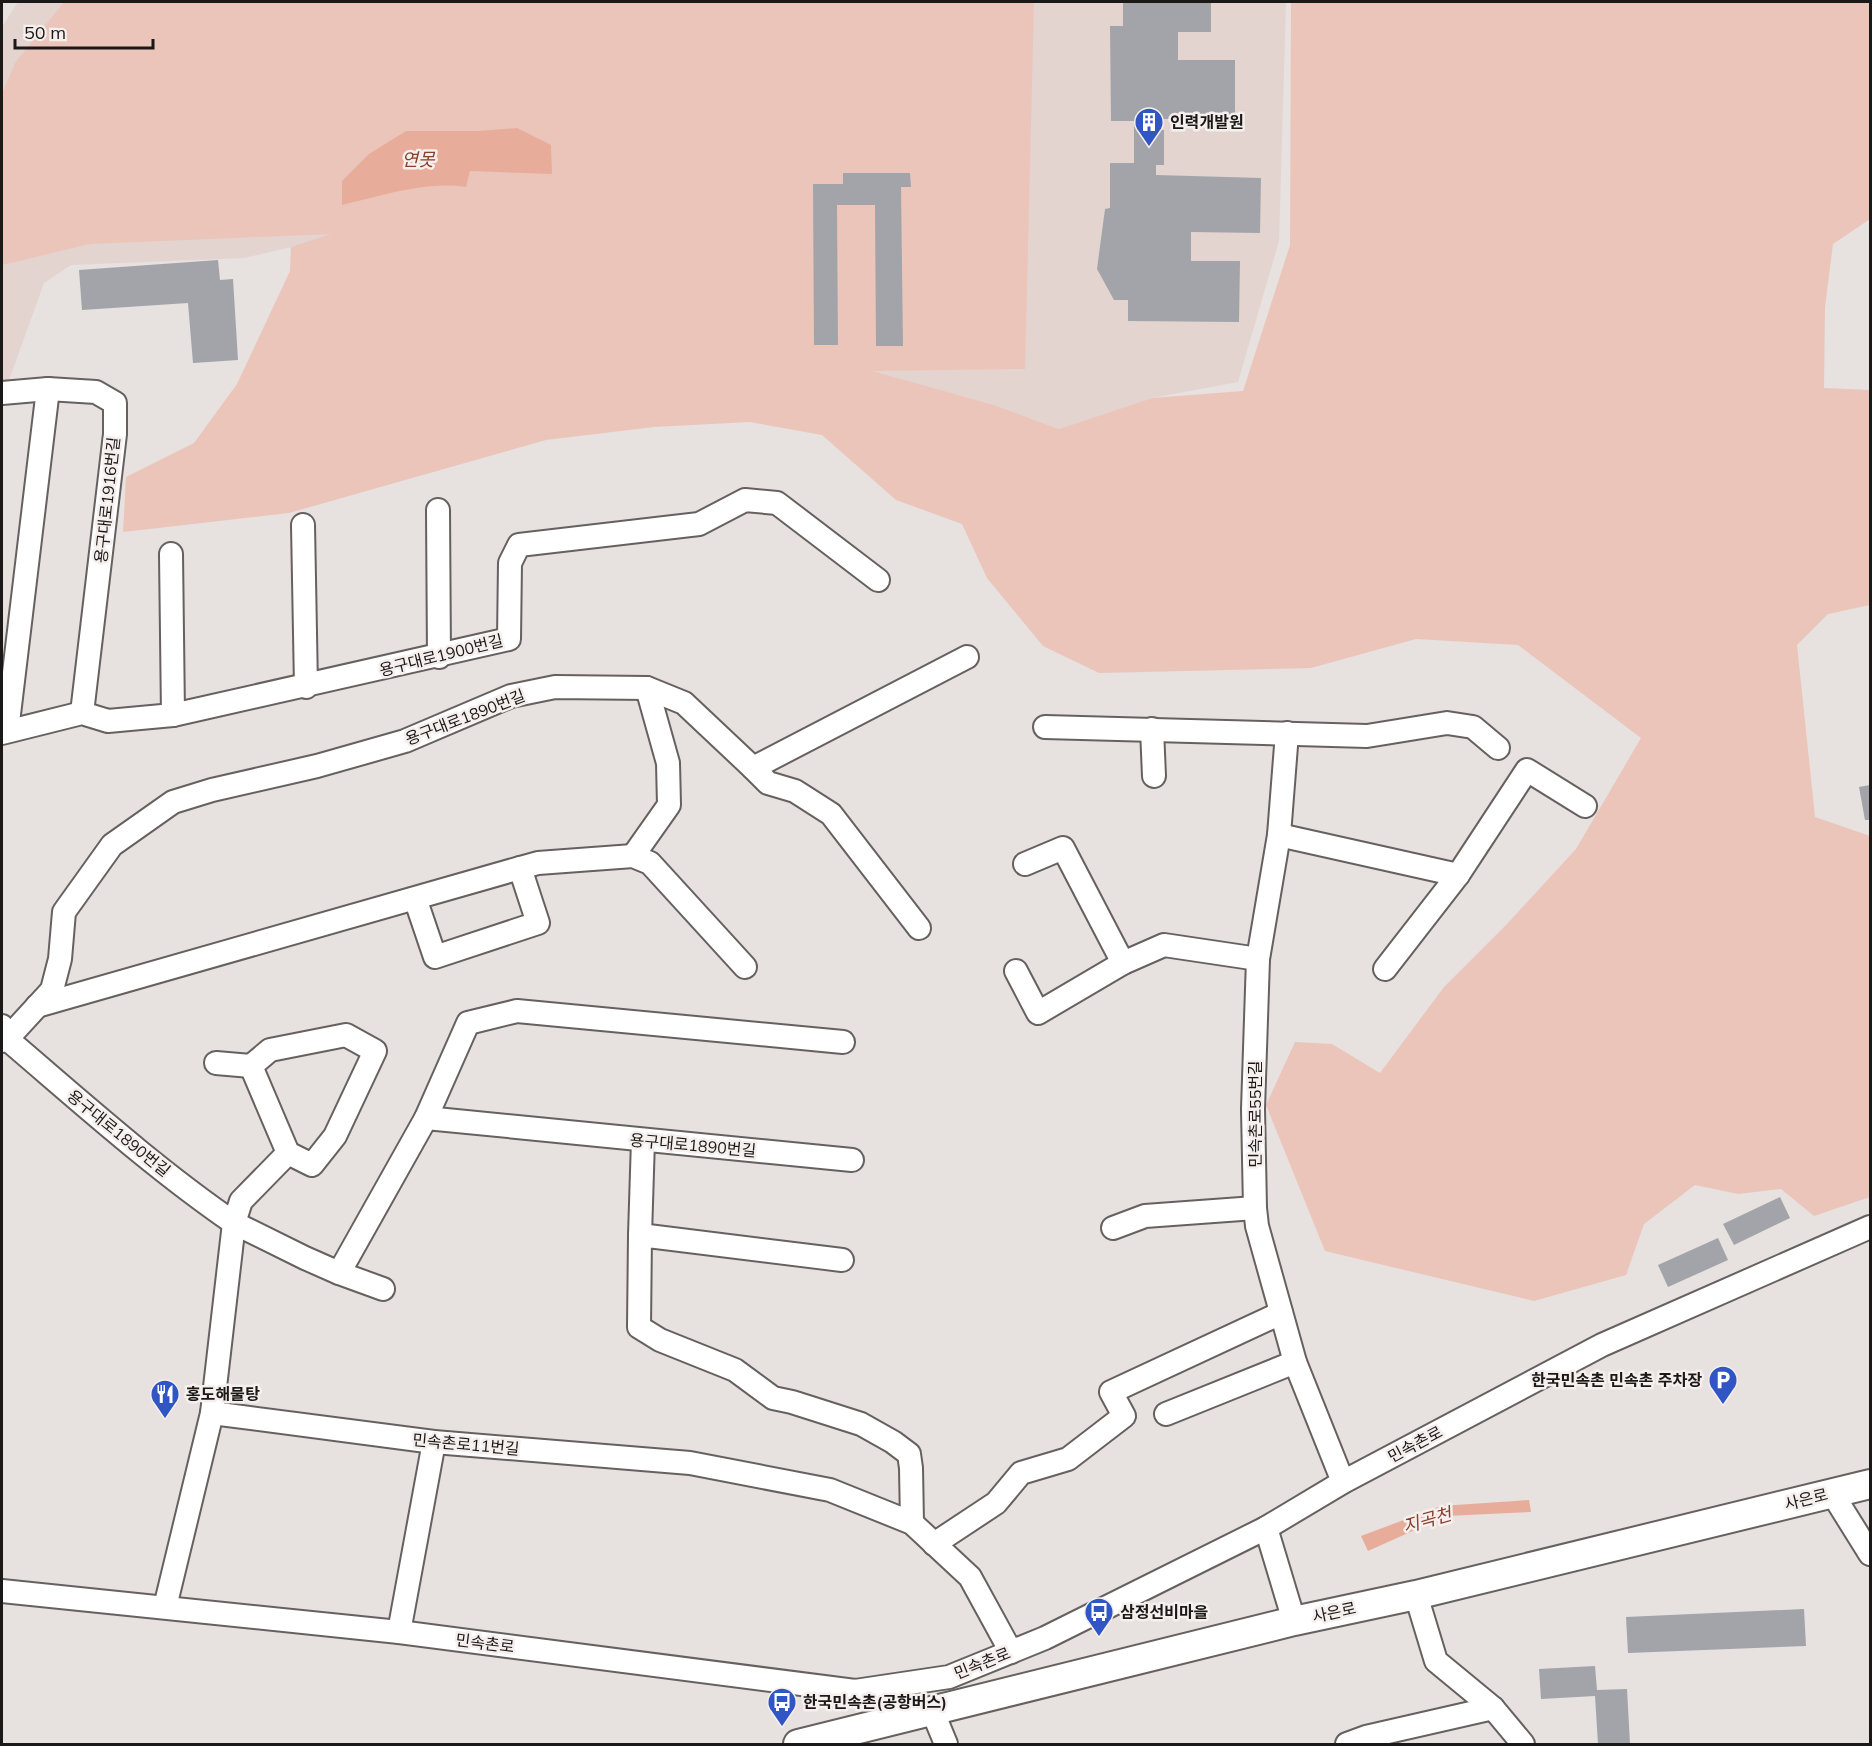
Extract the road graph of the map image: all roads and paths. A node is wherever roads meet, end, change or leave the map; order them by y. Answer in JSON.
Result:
{"nodes":[{"id":1,"x":48,"y":389,"type":"junction"},
{"id":2,"x":2,"y":393,"type":"edge"},
{"id":3,"x":438,"y":510,"type":"dead end"},
{"id":4,"x":303,"y":525,"type":"dead end"},
{"id":5,"x":171,"y":554,"type":"dead end"},
{"id":6,"x":878,"y":580,"type":"dead end"},
{"id":7,"x":439,"y":657,"type":"junction"},
{"id":8,"x":967,"y":657,"type":"dead end"},
{"id":9,"x":306,"y":687,"type":"junction"},
{"id":10,"x":647,"y":688,"type":"junction"},
{"id":11,"x":82,"y":713,"type":"junction"},
{"id":12,"x":173,"y":716,"type":"junction"},
{"id":13,"x":1046,"y":727,"type":"dead end"},
{"id":14,"x":1152,"y":729,"type":"junction"},
{"id":15,"x":4,"y":732,"type":"edge"},
{"id":16,"x":1287,"y":733,"type":"junction"},
{"id":17,"x":1498,"y":748,"type":"dead end"},
{"id":18,"x":753,"y":768,"type":"junction"},
{"id":19,"x":1154,"y":776,"type":"dead end"},
{"id":20,"x":1585,"y":806,"type":"dead end"},
{"id":21,"x":1279,"y":835,"type":"junction"},
{"id":22,"x":633,"y":856,"type":"junction"},
{"id":23,"x":1025,"y":864,"type":"dead end"},
{"id":24,"x":520,"y":868,"type":"junction"},
{"id":25,"x":1458,"y":875,"type":"junction"},
{"id":26,"x":415,"y":898,"type":"junction"},
{"id":27,"x":919,"y":928,"type":"dead end"},
{"id":28,"x":1258,"y":959,"type":"junction"},
{"id":29,"x":1123,"y":963,"type":"junction"},
{"id":30,"x":745,"y":967,"type":"dead end"},
{"id":31,"x":1385,"y":969,"type":"dead end"},
{"id":32,"x":1016,"y":971,"type":"dead end"},
{"id":33,"x":36,"y":1006,"type":"junction"},
{"id":34,"x":3,"y":1035,"type":"edge"},
{"id":35,"x":843,"y":1042,"type":"dead end"},
{"id":36,"x":216,"y":1063,"type":"dead end"},
{"id":37,"x":251,"y":1066,"type":"junction"},
{"id":38,"x":426,"y":1118,"type":"junction"},
{"id":39,"x":643,"y":1140,"type":"junction"},
{"id":40,"x":288,"y":1153,"type":"junction"},
{"id":41,"x":852,"y":1160,"type":"dead end"},
{"id":42,"x":1255,"y":1208,"type":"junction"},
{"id":43,"x":234,"y":1223,"type":"junction"},
{"id":44,"x":1870,"y":1227,"type":"edge"},
{"id":45,"x":1113,"y":1228,"type":"dead end"},
{"id":46,"x":640,"y":1235,"type":"junction"},
{"id":47,"x":843,"y":1260,"type":"dead end"},
{"id":48,"x":339,"y":1274,"type":"junction"},
{"id":49,"x":383,"y":1289,"type":"dead end"},
{"id":50,"x":1281,"y":1313,"type":"junction"},
{"id":51,"x":1295,"y":1362,"type":"junction"},
{"id":52,"x":212,"y":1413,"type":"junction"},
{"id":53,"x":1166,"y":1414,"type":"dead end"},
{"id":54,"x":434,"y":1442,"type":"junction"},
{"id":55,"x":1343,"y":1482,"type":"junction"},
{"id":56,"x":1870,"y":1484,"type":"edge"},
{"id":57,"x":1832,"y":1493,"type":"junction"},
{"id":58,"x":912,"y":1523,"type":"junction"},
{"id":59,"x":1266,"y":1528,"type":"junction"},
{"id":60,"x":934,"y":1544,"type":"junction"},
{"id":61,"x":1870,"y":1554,"type":"edge"},
{"id":62,"x":2,"y":1591,"type":"edge"},
{"id":63,"x":1416,"y":1595,"type":"junction"},
{"id":64,"x":165,"y":1607,"type":"junction"},
{"id":65,"x":1294,"y":1621,"type":"junction"},
{"id":66,"x":399,"y":1632,"type":"junction"},
{"id":67,"x":1011,"y":1652,"type":"junction"},
{"id":68,"x":1493,"y":1708,"type":"junction"},
{"id":69,"x":932,"y":1710,"type":"junction"},
{"id":70,"x":1360,"y":1742,"type":"edge"},
{"id":71,"x":798,"y":1744,"type":"edge"},
{"id":72,"x":946,"y":1744,"type":"edge"},
{"id":73,"x":1522,"y":1744,"type":"edge"}],
"edges":[{"from":1,"to":2,"type":"street","name":"용구대로1916번길"},
{"from":1,"to":11,"type":"street","name":"용구대로1916번길"},
{"from":1,"to":15,"type":"street"},
{"from":3,"to":7,"type":"street"},
{"from":4,"to":9,"type":"street"},
{"from":5,"to":12,"type":"street"},
{"from":6,"to":7,"type":"street","name":"용구대로1900번길"},
{"from":7,"to":9,"type":"street","name":"용구대로1900번길"},
{"from":8,"to":18,"type":"street"},
{"from":9,"to":12,"type":"street","name":"용구대로1900번길"},
{"from":10,"to":18,"type":"street","name":"용구대로1890번길"},
{"from":10,"to":22,"type":"street"},
{"from":10,"to":33,"type":"street","name":"용구대로1890번길"},
{"from":11,"to":12,"type":"street","name":"용구대로1900번길"},
{"from":11,"to":15,"type":"street","name":"용구대로1900번길"},
{"from":13,"to":14,"type":"street"},
{"from":14,"to":16,"type":"street"},
{"from":14,"to":19,"type":"street"},
{"from":16,"to":17,"type":"street"},
{"from":16,"to":21,"type":"street","name":"민속촌로55번길"},
{"from":18,"to":27,"type":"street","name":"용구대로1890번길"},
{"from":20,"to":25,"type":"street"},
{"from":21,"to":25,"type":"street"},
{"from":21,"to":28,"type":"street","name":"민속촌로55번길"},
{"from":22,"to":24,"type":"street"},
{"from":22,"to":30,"type":"street"},
{"from":23,"to":29,"type":"street"},
{"from":24,"to":26,"type":"street"},
{"from":24,"to":26,"type":"street"},
{"from":25,"to":31,"type":"street"},
{"from":26,"to":33,"type":"street"},
{"from":28,"to":29,"type":"street"},
{"from":28,"to":42,"type":"street","name":"민속촌로55번길"},
{"from":29,"to":32,"type":"street"},
{"from":33,"to":34,"type":"street","name":"용구대로1890번길"},
{"from":34,"to":43,"type":"street","name":"용구대로1890번길"},
{"from":35,"to":38,"type":"street"},
{"from":36,"to":37,"type":"street"},
{"from":37,"to":40,"type":"street"},
{"from":37,"to":40,"type":"street"},
{"from":38,"to":39,"type":"street","name":"용구대로1890번길"},
{"from":38,"to":48,"type":"street"},
{"from":39,"to":41,"type":"street","name":"용구대로1890번길"},
{"from":39,"to":46,"type":"street"},
{"from":40,"to":43,"type":"street"},
{"from":42,"to":45,"type":"street"},
{"from":42,"to":50,"type":"street","name":"민속촌로55번길"},
{"from":43,"to":48,"type":"street","name":"용구대로1890번길"},
{"from":43,"to":52,"type":"street"},
{"from":44,"to":55,"type":"street","name":"민속촌로"},
{"from":46,"to":47,"type":"street"},
{"from":46,"to":58,"type":"street"},
{"from":48,"to":49,"type":"street","name":"용구대로1890번길"},
{"from":50,"to":51,"type":"street","name":"민속촌로55번길"},
{"from":50,"to":60,"type":"street"},
{"from":51,"to":53,"type":"street"},
{"from":51,"to":55,"type":"street","name":"민속촌로55번길"},
{"from":52,"to":54,"type":"street","name":"민속촌로11번길"},
{"from":52,"to":64,"type":"street"},
{"from":54,"to":58,"type":"street","name":"민속촌로11번길"},
{"from":54,"to":66,"type":"street"},
{"from":55,"to":59,"type":"street","name":"민속촌로"},
{"from":56,"to":57,"type":"main road","name":"사은로"},
{"from":57,"to":61,"type":"street"},
{"from":57,"to":63,"type":"main road","name":"사은로"},
{"from":58,"to":60,"type":"street","name":"민속촌로11번길"},
{"from":59,"to":65,"type":"street"},
{"from":59,"to":67,"type":"street","name":"민속촌로"},
{"from":60,"to":67,"type":"street","name":"민속촌로11번길"},
{"from":62,"to":64,"type":"street","name":"민속촌로"},
{"from":63,"to":65,"type":"main road","name":"사은로"},
{"from":63,"to":68,"type":"street"},
{"from":64,"to":66,"type":"street","name":"민속촌로"},
{"from":65,"to":69,"type":"main road","name":"사은로"},
{"from":66,"to":67,"type":"street","name":"민속촌로"},
{"from":68,"to":70,"type":"street"},
{"from":68,"to":73,"type":"street"},
{"from":69,"to":71,"type":"main road","name":"사은로"},
{"from":69,"to":72,"type":"street"}]}
